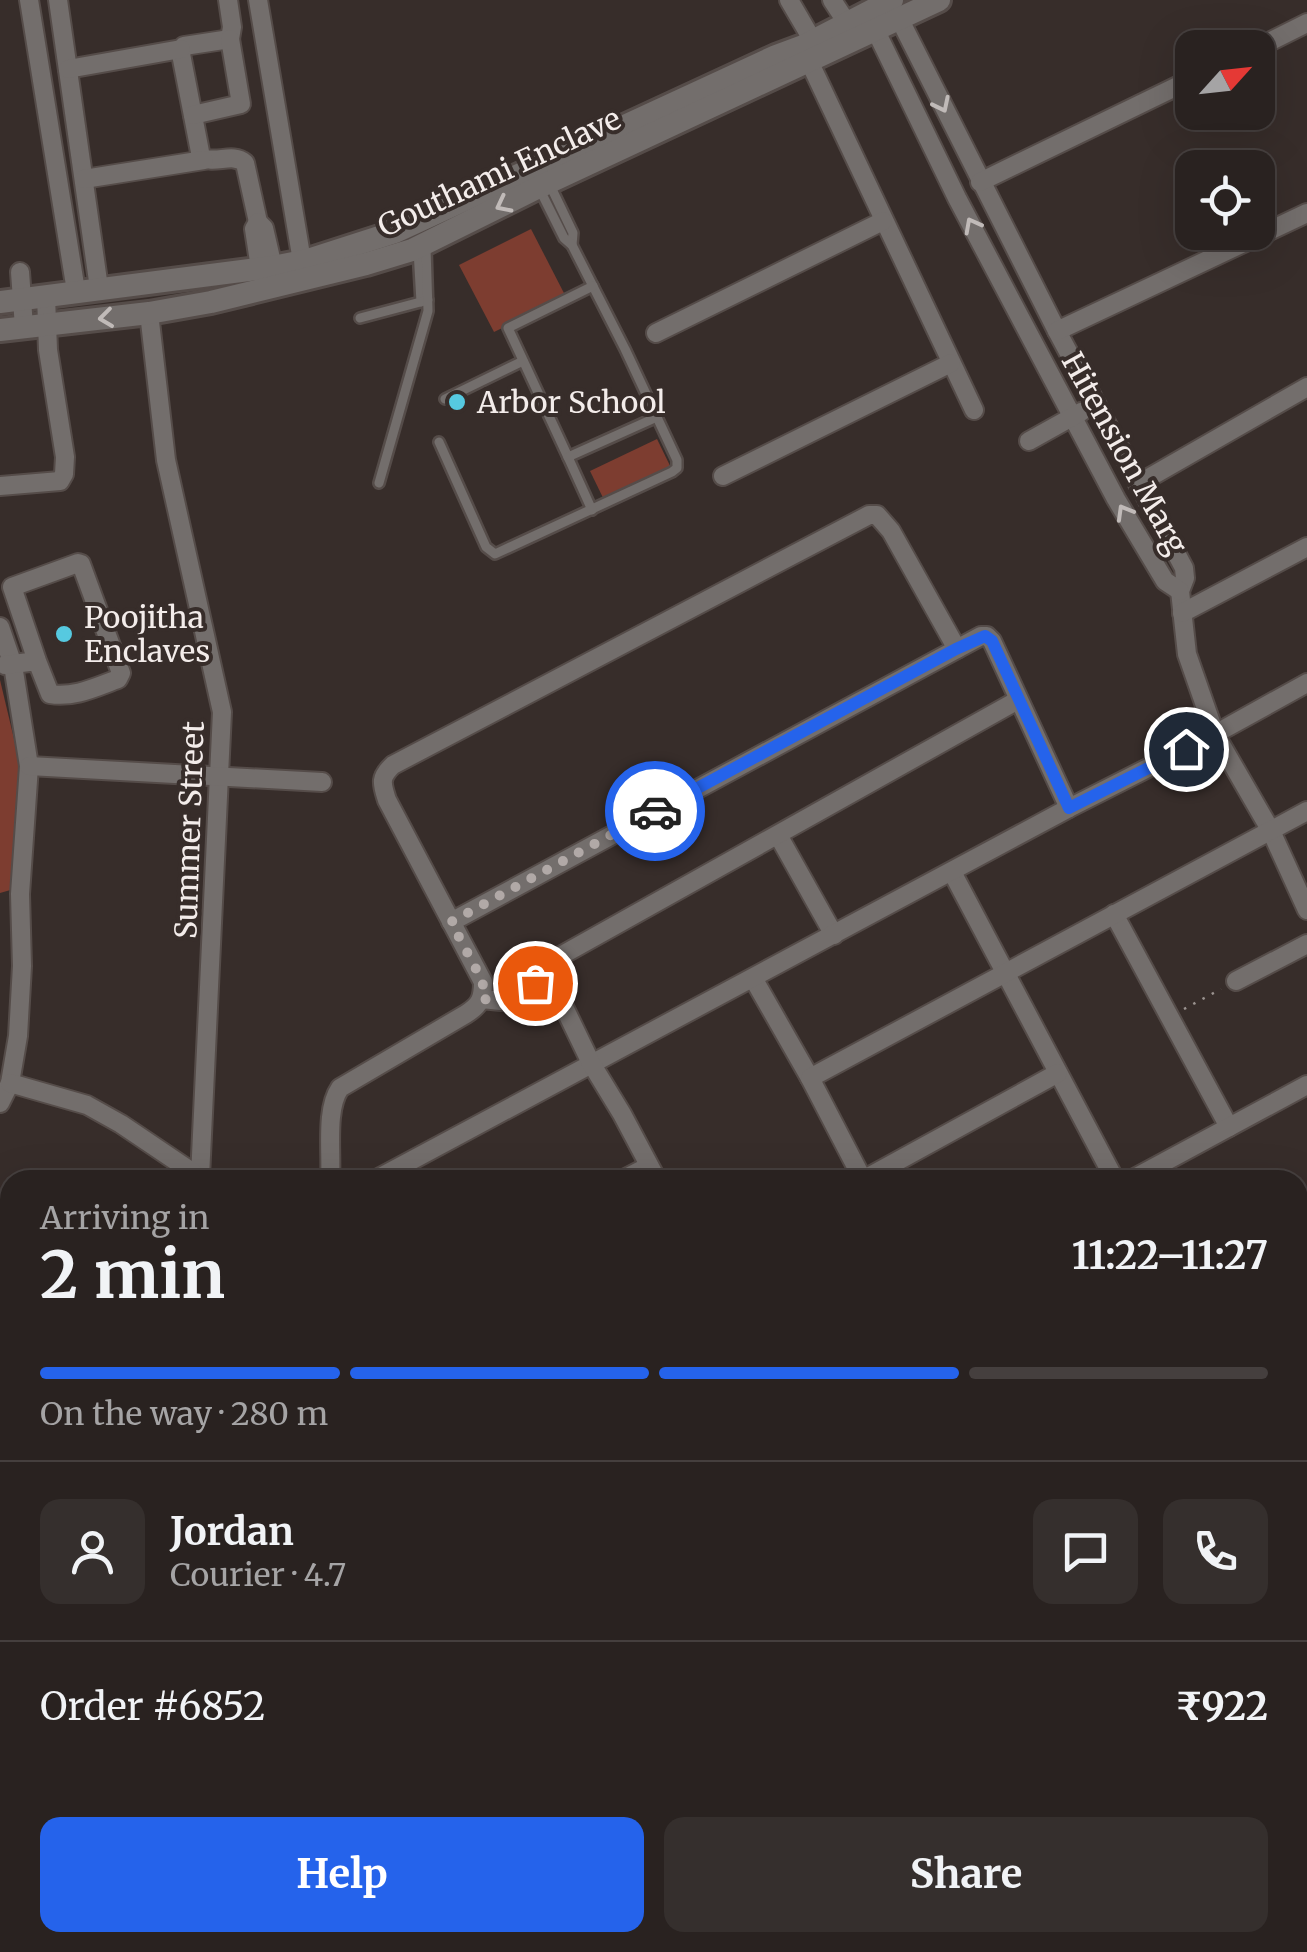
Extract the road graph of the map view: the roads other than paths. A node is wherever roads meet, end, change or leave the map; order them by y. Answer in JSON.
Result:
{"nodes":[{"id":1,"x":29,"y":0,"type":"edge"},
{"id":2,"x":58,"y":0,"type":"edge"},
{"id":3,"x":228,"y":0,"type":"edge"},
{"id":4,"x":258,"y":0,"type":"edge"},
{"id":5,"x":788,"y":0,"type":"edge"},
{"id":6,"x":832,"y":0,"type":"edge"},
{"id":7,"x":939,"y":0,"type":"edge"},
{"id":8,"x":892,"y":5,"type":"edge"},
{"id":9,"x":847,"y":23,"type":"junction"},
{"id":10,"x":1307,"y":23,"type":"edge"},
{"id":11,"x":876,"y":29,"type":"junction"},
{"id":12,"x":230,"y":39,"type":"junction"},
{"id":13,"x":1275,"y":39,"type":"edge"},
{"id":14,"x":181,"y":49,"type":"junction"},
{"id":15,"x":811,"y":51,"type":"junction"},
{"id":16,"x":68,"y":69,"type":"junction"},
{"id":17,"x":1175,"y":87,"type":"edge"},
{"id":18,"x":193,"y":115,"type":"junction"},
{"id":19,"x":204,"y":160,"type":"junction"},
{"id":20,"x":84,"y":179,"type":"junction"},
{"id":21,"x":980,"y":182,"type":"junction"},
{"id":22,"x":544,"y":185,"type":"junction"},
{"id":23,"x":1307,"y":213,"type":"edge"},
{"id":24,"x":884,"y":221,"type":"junction"},
{"id":25,"x":422,"y":246,"type":"junction"},
{"id":26,"x":302,"y":261,"type":"junction"},
{"id":27,"x":267,"y":268,"type":"junction"},
{"id":28,"x":20,"y":272,"type":"dead end"},
{"id":29,"x":593,"y":286,"type":"junction"},
{"id":30,"x":88,"y":290,"type":"junction"},
{"id":31,"x":22,"y":299,"type":"edge"},
{"id":32,"x":425,"y":301,"type":"junction"},
{"id":33,"x":148,"y":313,"type":"junction"},
{"id":34,"x":360,"y":318,"type":"dead end"},
{"id":35,"x":36,"y":326,"type":"junction"},
{"id":36,"x":0,"y":330,"type":"edge"},
{"id":37,"x":1057,"y":330,"type":"junction"},
{"id":38,"x":656,"y":332,"type":"dead end"},
{"id":39,"x":523,"y":361,"type":"junction"},
{"id":40,"x":951,"y":363,"type":"junction"},
{"id":41,"x":1307,"y":386,"type":"edge"},
{"id":42,"x":445,"y":399,"type":"dead end"},
{"id":43,"x":1094,"y":404,"type":"junction"},
{"id":44,"x":974,"y":410,"type":"dead end"},
{"id":45,"x":657,"y":417,"type":"junction"},
{"id":46,"x":1072,"y":417,"type":"junction"},
{"id":47,"x":1029,"y":441,"type":"dead end"},
{"id":48,"x":439,"y":442,"type":"dead end"},
{"id":49,"x":568,"y":457,"type":"junction"},
{"id":50,"x":723,"y":476,"type":"dead end"},
{"id":51,"x":379,"y":483,"type":"dead end"},
{"id":52,"x":1138,"y":484,"type":"junction"},
{"id":53,"x":0,"y":486,"type":"edge"},
{"id":54,"x":592,"y":510,"type":"junction"},
{"id":55,"x":1305,"y":552,"type":"edge"},
{"id":56,"x":1180,"y":590,"type":"junction"},
{"id":57,"x":1182,"y":613,"type":"junction"},
{"id":58,"x":0,"y":627,"type":"edge"},
{"id":59,"x":956,"y":649,"type":"junction"},
{"id":60,"x":37,"y":661,"type":"junction"},
{"id":61,"x":7,"y":665,"type":"edge"},
{"id":62,"x":1307,"y":683,"type":"edge"},
{"id":63,"x":1018,"y":700,"type":"junction"},
{"id":64,"x":1215,"y":734,"type":"junction"},
{"id":65,"x":28,"y":766,"type":"junction"},
{"id":66,"x":220,"y":777,"type":"junction"},
{"id":67,"x":322,"y":782,"type":"dead end"},
{"id":68,"x":1069,"y":808,"type":"junction"},
{"id":69,"x":1307,"y":811,"type":"edge"},
{"id":70,"x":1271,"y":832,"type":"junction"},
{"id":71,"x":778,"y":836,"type":"junction"},
{"id":72,"x":952,"y":872,"type":"junction"},
{"id":73,"x":20,"y":894,"type":"junction"},
{"id":74,"x":0,"y":900,"type":"edge"},
{"id":75,"x":1307,"y":910,"type":"edge"},
{"id":76,"x":1114,"y":914,"type":"junction"},
{"id":77,"x":451,"y":922,"type":"junction"},
{"id":78,"x":834,"y":935,"type":"junction"},
{"id":79,"x":1307,"y":944,"type":"edge"},
{"id":80,"x":1004,"y":972,"type":"junction"},
{"id":81,"x":753,"y":978,"type":"junction"},
{"id":82,"x":1236,"y":981,"type":"road end"},
{"id":83,"x":535,"y":983,"type":"dead end"},
{"id":84,"x":482,"y":999,"type":"junction"},
{"id":85,"x":591,"y":1064,"type":"junction"},
{"id":86,"x":1058,"y":1073,"type":"junction"},
{"id":87,"x":810,"y":1078,"type":"junction"},
{"id":88,"x":10,"y":1084,"type":"junction"},
{"id":89,"x":1307,"y":1085,"type":"edge"},
{"id":90,"x":0,"y":1103,"type":"edge"},
{"id":91,"x":1230,"y":1127,"type":"junction"},
{"id":92,"x":190,"y":1170,"type":"edge"},
{"id":93,"x":202,"y":1170,"type":"edge"},
{"id":94,"x":330,"y":1170,"type":"edge"},
{"id":95,"x":394,"y":1170,"type":"edge"},
{"id":96,"x":651,"y":1170,"type":"edge"},
{"id":97,"x":858,"y":1170,"type":"edge"},
{"id":98,"x":881,"y":1170,"type":"edge"},
{"id":99,"x":1110,"y":1170,"type":"edge"},
{"id":100,"x":1150,"y":1170,"type":"edge"}],
"edges":[{"from":1,"to":30,"type":"street"},
{"from":2,"to":16,"type":"street"},
{"from":3,"to":12,"type":"street"},
{"from":4,"to":26,"type":"street"},
{"from":5,"to":15,"type":"street"},
{"from":6,"to":9,"type":"street"},
{"from":7,"to":8,"type":"street","name":"Gouthami Enclave"},
{"from":8,"to":9,"type":"street","name":"Gouthami Enclave"},
{"from":8,"to":11,"type":"street","name":"Gouthami Enclave"},
{"from":8,"to":21,"type":"street","name":"Hitension Marg","one_way":true},
{"from":9,"to":15,"type":"street","name":"Gouthami Enclave"},
{"from":10,"to":13,"type":"street"},
{"from":11,"to":15,"type":"street","name":"Gouthami Enclave"},
{"from":46,"to":11,"type":"street","name":"Hitension Marg","one_way":true},
{"from":12,"to":14,"type":"street"},
{"from":12,"to":18,"type":"street"},
{"from":14,"to":16,"type":"street"},
{"from":14,"to":18,"type":"street"},
{"from":15,"to":22,"type":"street","name":"Gouthami Enclave"},
{"from":15,"to":24,"type":"street"},
{"from":15,"to":26,"type":"street","name":"Gouthami Enclave"},
{"from":16,"to":20,"type":"street"},
{"from":17,"to":21,"type":"street"},
{"from":18,"to":19,"type":"street"},
{"from":19,"to":20,"type":"street"},
{"from":19,"to":27,"type":"street"},
{"from":20,"to":30,"type":"street"},
{"from":21,"to":37,"type":"street","name":"Hitension Marg"},
{"from":22,"to":25,"type":"street","name":"Gouthami Enclave","one_way":true},
{"from":22,"to":29,"type":"lane"},
{"from":23,"to":37,"type":"street"},
{"from":24,"to":38,"type":"street"},
{"from":24,"to":40,"type":"street"},
{"from":25,"to":32,"type":"lane"},
{"from":25,"to":33,"type":"street","name":"Gouthami Enclave"},
{"from":26,"to":27,"type":"street","name":"Gouthami Enclave"},
{"from":27,"to":30,"type":"street","name":"Gouthami Enclave"},
{"from":28,"to":31,"type":"street"},
{"from":29,"to":39,"type":"lane"},
{"from":29,"to":45,"type":"lane"},
{"from":30,"to":31,"type":"street","name":"Gouthami Enclave"},
{"from":31,"to":35,"type":"street"},
{"from":32,"to":34,"type":"lane"},
{"from":32,"to":51,"type":"lane"},
{"from":33,"to":35,"type":"street","name":"Gouthami Enclave","one_way":true},
{"from":33,"to":66,"type":"street","name":"Summer Street"},
{"from":35,"to":36,"type":"street","name":"Gouthami Enclave"},
{"from":35,"to":53,"type":"street"},
{"from":37,"to":43,"type":"street","name":"Hitension Marg"},
{"from":39,"to":42,"type":"lane"},
{"from":39,"to":49,"type":"lane"},
{"from":40,"to":44,"type":"street"},
{"from":40,"to":50,"type":"street"},
{"from":41,"to":52,"type":"street"},
{"from":43,"to":46,"type":"street"},
{"from":43,"to":52,"type":"street","name":"Hitension Marg"},
{"from":45,"to":49,"type":"lane"},
{"from":45,"to":54,"type":"lane"},
{"from":46,"to":47,"type":"street"},
{"from":56,"to":46,"type":"street","name":"Hitension Marg","one_way":true},
{"from":48,"to":54,"type":"lane"},
{"from":49,"to":54,"type":"lane"},
{"from":52,"to":56,"type":"street","name":"Hitension Marg"},
{"from":55,"to":57,"type":"street"},
{"from":56,"to":57,"type":"street"},
{"from":57,"to":64,"type":"street"},
{"from":58,"to":61,"type":"street"},
{"from":59,"to":63,"type":"street"},
{"from":59,"to":77,"type":"street"},
{"from":59,"to":77,"type":"street"},
{"from":60,"to":60,"type":"street"},
{"from":60,"to":61,"type":"street"},
{"from":61,"to":65,"type":"street"},
{"from":62,"to":64,"type":"street"},
{"from":63,"to":68,"type":"street"},
{"from":63,"to":71,"type":"street"},
{"from":64,"to":68,"type":"street"},
{"from":64,"to":70,"type":"street"},
{"from":65,"to":66,"type":"street"},
{"from":65,"to":73,"type":"street"},
{"from":66,"to":67,"type":"street"},
{"from":66,"to":93,"type":"street","name":"Summer Street"},
{"from":68,"to":72,"type":"street"},
{"from":69,"to":70,"type":"street"},
{"from":70,"to":75,"type":"street"},
{"from":70,"to":76,"type":"street"},
{"from":71,"to":78,"type":"street"},
{"from":71,"to":85,"type":"street"},
{"from":72,"to":78,"type":"street"},
{"from":72,"to":80,"type":"street"},
{"from":73,"to":74,"type":"street"},
{"from":73,"to":88,"type":"street"},
{"from":76,"to":80,"type":"street"},
{"from":76,"to":91,"type":"street"},
{"from":77,"to":84,"type":"street"},
{"from":78,"to":81,"type":"street"},
{"from":79,"to":82,"type":"street"},
{"from":80,"to":86,"type":"street"},
{"from":80,"to":87,"type":"street"},
{"from":81,"to":85,"type":"street"},
{"from":81,"to":87,"type":"street"},
{"from":83,"to":84,"type":"street"},
{"from":84,"to":94,"type":"street"},
{"from":85,"to":95,"type":"street"},
{"from":85,"to":96,"type":"street"},
{"from":86,"to":98,"type":"street"},
{"from":86,"to":99,"type":"street"},
{"from":87,"to":97,"type":"street"},
{"from":88,"to":90,"type":"street"},
{"from":88,"to":92,"type":"street"},
{"from":89,"to":91,"type":"street"},
{"from":91,"to":100,"type":"street"}]}
